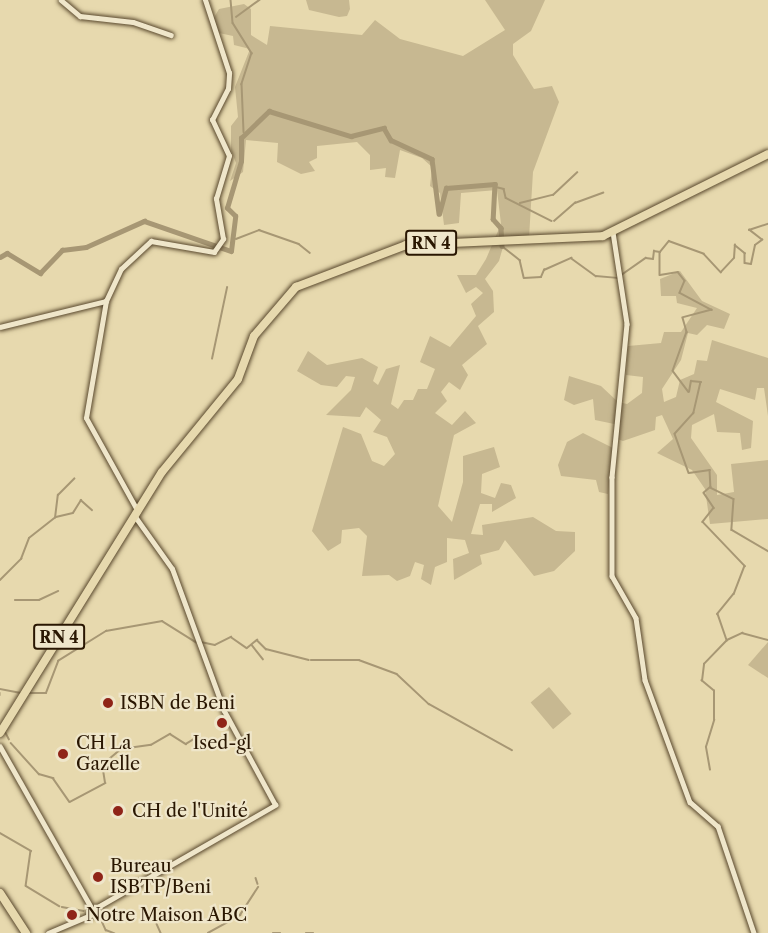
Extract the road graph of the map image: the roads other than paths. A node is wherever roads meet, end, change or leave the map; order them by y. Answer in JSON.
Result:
{"nodes":[{"id":1,"x":61,"y":0,"type":"edge"},
{"id":2,"x":205,"y":0,"type":"edge"},
{"id":3,"x":171,"y":35,"type":"dead end"},
{"id":4,"x":768,"y":154,"type":"edge"},
{"id":5,"x":613,"y":232,"type":"junction"},
{"id":6,"x":106,"y":301,"type":"junction"},
{"id":7,"x":0,"y":327,"type":"edge"},
{"id":8,"x":136,"y":514,"type":"junction"},
{"id":9,"x":0,"y":733,"type":"edge"},
{"id":10,"x":0,"y":746,"type":"edge"},
{"id":11,"x":0,"y":893,"type":"edge"},
{"id":12,"x":92,"y":909,"type":"junction"},
{"id":13,"x":26,"y":933,"type":"edge"},
{"id":14,"x":48,"y":933,"type":"edge"},
{"id":15,"x":754,"y":933,"type":"edge"}],
"edges":[{"from":1,"to":3,"type":"street"},
{"from":2,"to":6,"type":"street"},
{"from":4,"to":5,"type":"highway","number":"RN 4"},
{"from":5,"to":8,"type":"highway","number":"RN 4"},
{"from":5,"to":15,"type":"street"},
{"from":6,"to":7,"type":"street"},
{"from":6,"to":8,"type":"street"},
{"from":8,"to":9,"type":"highway","number":"RN 4"},
{"from":8,"to":12,"type":"street"},
{"from":10,"to":12,"type":"street"},
{"from":11,"to":13,"type":"highway"},
{"from":12,"to":14,"type":"street"}]}
